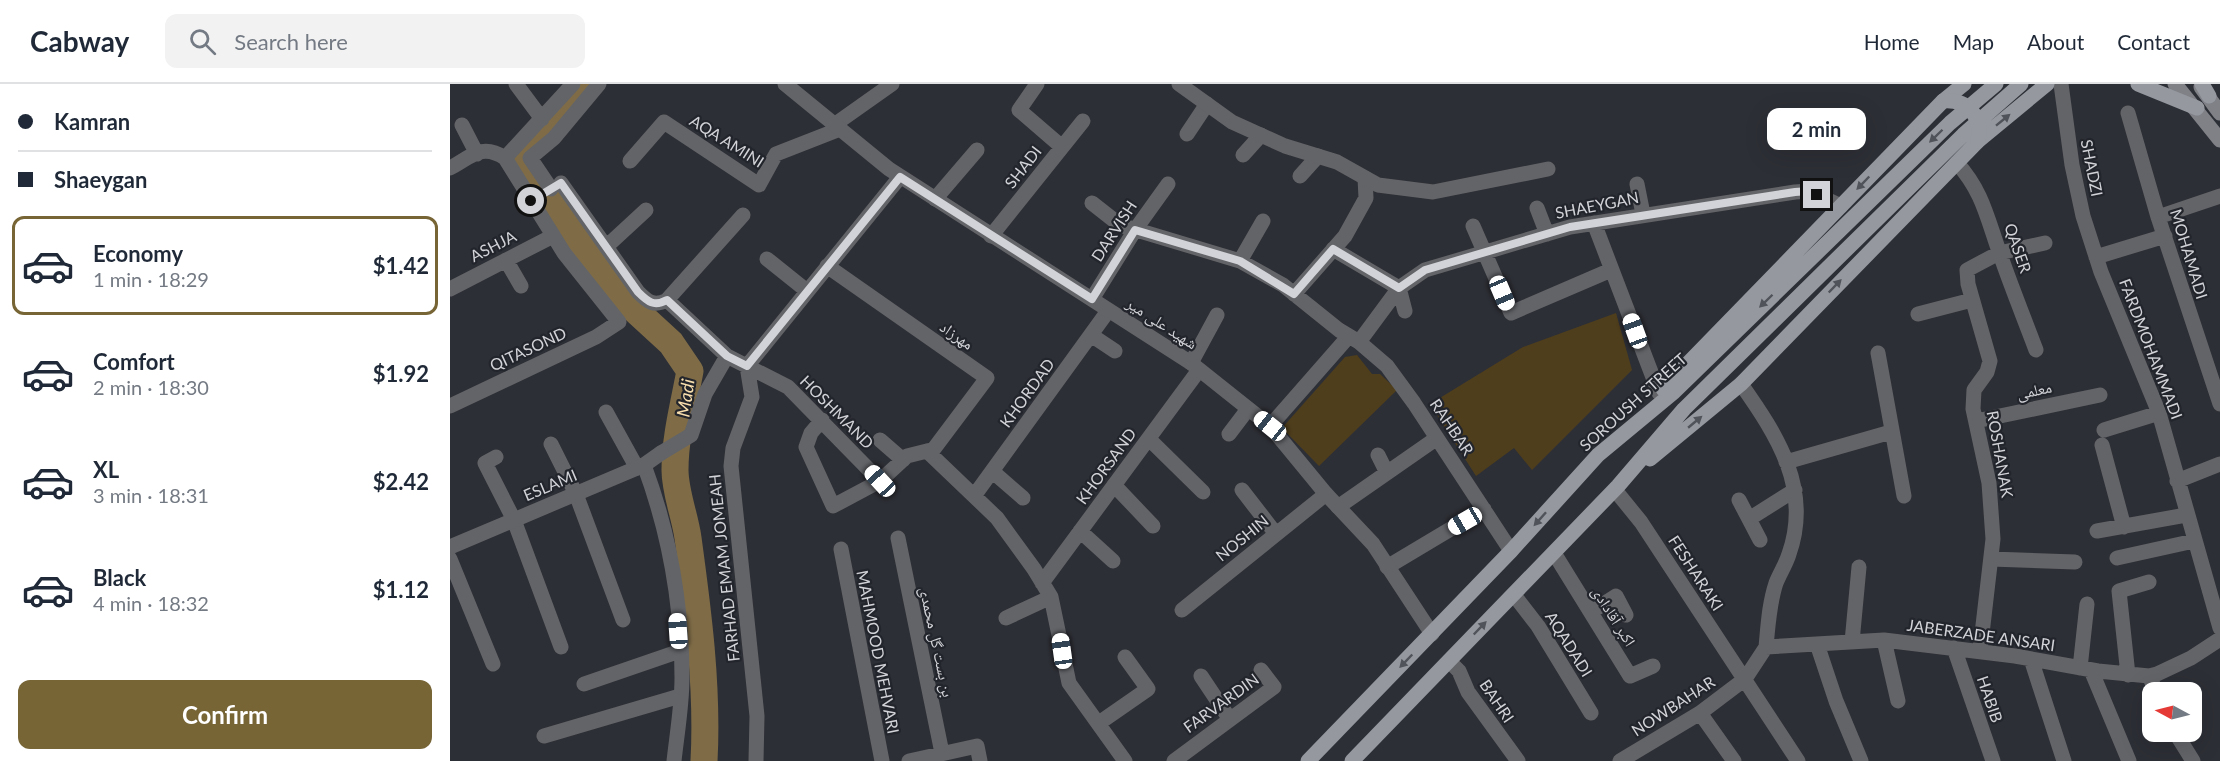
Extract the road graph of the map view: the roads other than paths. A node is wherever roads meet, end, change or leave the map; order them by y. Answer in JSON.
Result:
{"nodes":[{"id":1,"x":516,"y":84,"type":"edge"},
{"id":2,"x":573,"y":84,"type":"edge"},
{"id":3,"x":599,"y":84,"type":"edge"},
{"id":4,"x":785,"y":84,"type":"edge"},
{"id":5,"x":891,"y":84,"type":"edge"},
{"id":6,"x":1037,"y":84,"type":"edge"},
{"id":7,"x":1179,"y":84,"type":"edge"},
{"id":8,"x":1964,"y":84,"type":"edge"},
{"id":9,"x":1996,"y":84,"type":"edge"},
{"id":10,"x":2021,"y":84,"type":"edge"},
{"id":11,"x":2047,"y":84,"type":"edge"},
{"id":12,"x":2061,"y":84,"type":"edge"},
{"id":13,"x":2138,"y":84,"type":"edge"},
{"id":14,"x":2175,"y":84,"type":"edge"},
{"id":15,"x":2203,"y":88,"type":"edge"},
{"id":16,"x":1943,"y":101,"type":"junction"},
{"id":17,"x":1207,"y":104,"type":"junction"},
{"id":18,"x":2197,"y":108,"type":"junction"},
{"id":19,"x":2128,"y":113,"type":"dead end"},
{"id":20,"x":2220,"y":114,"type":"edge"},
{"id":21,"x":542,"y":119,"type":"junction"},
{"id":22,"x":1083,"y":121,"type":"dead end"},
{"id":23,"x":462,"y":125,"type":"dead end"},
{"id":24,"x":837,"y":127,"type":"junction"},
{"id":25,"x":1187,"y":134,"type":"dead end"},
{"id":26,"x":1261,"y":135,"type":"junction"},
{"id":27,"x":2220,"y":140,"type":"edge"},
{"id":28,"x":1978,"y":141,"type":"junction"},
{"id":29,"x":1062,"y":147,"type":"junction"},
{"id":30,"x":977,"y":150,"type":"dead end"},
{"id":31,"x":477,"y":154,"type":"junction"},
{"id":32,"x":1243,"y":155,"type":"dead end"},
{"id":33,"x":1318,"y":156,"type":"junction"},
{"id":34,"x":505,"y":158,"type":"junction"},
{"id":35,"x":630,"y":161,"type":"dead end"},
{"id":36,"x":1958,"y":163,"type":"junction"},
{"id":37,"x":450,"y":168,"type":"edge"},
{"id":38,"x":1548,"y":169,"type":"dead end"},
{"id":39,"x":1300,"y":176,"type":"dead end"},
{"id":40,"x":900,"y":177,"type":"junction"},
{"id":41,"x":1365,"y":178,"type":"junction"},
{"id":42,"x":561,"y":182,"type":"junction"},
{"id":43,"x":1168,"y":184,"type":"dead end"},
{"id":44,"x":1637,"y":184,"type":"dead end"},
{"id":45,"x":2220,"y":196,"type":"edge"},
{"id":46,"x":935,"y":199,"type":"junction"},
{"id":47,"x":531,"y":201,"type":"junction"},
{"id":48,"x":1092,"y":203,"type":"dead end"},
{"id":49,"x":1841,"y":206,"type":"junction"},
{"id":50,"x":1537,"y":208,"type":"dead end"},
{"id":51,"x":646,"y":210,"type":"dead end"},
{"id":52,"x":1642,"y":214,"type":"junction"},
{"id":53,"x":743,"y":215,"type":"dead end"},
{"id":54,"x":2158,"y":217,"type":"junction"},
{"id":55,"x":1263,"y":221,"type":"dead end"},
{"id":56,"x":1594,"y":223,"type":"junction"},
{"id":57,"x":1473,"y":226,"type":"dead end"},
{"id":58,"x":1135,"y":230,"type":"junction"},
{"id":59,"x":1547,"y":234,"type":"junction"},
{"id":60,"x":553,"y":236,"type":"junction"},
{"id":61,"x":992,"y":236,"type":"junction"},
{"id":62,"x":2165,"y":236,"type":"junction"},
{"id":63,"x":2045,"y":243,"type":"dead end"},
{"id":64,"x":607,"y":246,"type":"junction"},
{"id":65,"x":1333,"y":249,"type":"junction"},
{"id":66,"x":1485,"y":252,"type":"junction"},
{"id":67,"x":1999,"y":253,"type":"junction"},
{"id":68,"x":2096,"y":257,"type":"junction"},
{"id":69,"x":767,"y":259,"type":"dead end"},
{"id":70,"x":506,"y":260,"type":"junction"},
{"id":71,"x":1240,"y":261,"type":"junction"},
{"id":72,"x":827,"y":266,"type":"junction"},
{"id":73,"x":1611,"y":270,"type":"junction"},
{"id":74,"x":521,"y":286,"type":"dead end"},
{"id":75,"x":1399,"y":288,"type":"junction"},
{"id":76,"x":450,"y":289,"type":"edge"},
{"id":77,"x":807,"y":291,"type":"junction"},
{"id":78,"x":1294,"y":294,"type":"junction"},
{"id":79,"x":1092,"y":299,"type":"junction"},
{"id":80,"x":667,"y":300,"type":"junction"},
{"id":81,"x":1972,"y":300,"type":"junction"},
{"id":82,"x":1108,"y":311,"type":"junction"},
{"id":83,"x":1405,"y":311,"type":"dead end"},
{"id":84,"x":1918,"y":314,"type":"dead end"},
{"id":85,"x":1217,"y":315,"type":"dead end"},
{"id":86,"x":1091,"y":335,"type":"junction"},
{"id":87,"x":1354,"y":339,"type":"junction"},
{"id":88,"x":2036,"y":350,"type":"dead end"},
{"id":89,"x":1115,"y":351,"type":"dead end"},
{"id":90,"x":1878,"y":353,"type":"dead end"},
{"id":91,"x":727,"y":356,"type":"junction"},
{"id":92,"x":747,"y":366,"type":"junction"},
{"id":93,"x":1195,"y":366,"type":"junction"},
{"id":94,"x":1741,"y":384,"type":"junction"},
{"id":95,"x":1659,"y":393,"type":"junction"},
{"id":96,"x":2100,"y":395,"type":"dead end"},
{"id":97,"x":2220,"y":404,"type":"edge"},
{"id":98,"x":450,"y":405,"type":"edge"},
{"id":99,"x":1248,"y":409,"type":"junction"},
{"id":100,"x":606,"y":412,"type":"dead end"},
{"id":101,"x":2159,"y":413,"type":"junction"},
{"id":102,"x":822,"y":420,"type":"junction"},
{"id":103,"x":1976,"y":420,"type":"junction"},
{"id":104,"x":1270,"y":426,"type":"junction"},
{"id":105,"x":1891,"y":432,"type":"junction"},
{"id":106,"x":1229,"y":434,"type":"dead end"},
{"id":107,"x":1437,"y":438,"type":"junction"},
{"id":108,"x":1149,"y":439,"type":"junction"},
{"id":109,"x":880,"y":440,"type":"dead end"},
{"id":110,"x":551,"y":444,"type":"dead end"},
{"id":111,"x":927,"y":451,"type":"junction"},
{"id":112,"x":1378,"y":455,"type":"dead end"},
{"id":113,"x":1598,"y":455,"type":"junction"},
{"id":114,"x":496,"y":457,"type":"dead end"},
{"id":115,"x":903,"y":460,"type":"junction"},
{"id":116,"x":1786,"y":462,"type":"junction"},
{"id":117,"x":2220,"y":464,"type":"edge"},
{"id":118,"x":640,"y":466,"type":"junction"},
{"id":119,"x":992,"y":471,"type":"junction"},
{"id":120,"x":1393,"y":475,"type":"junction"},
{"id":121,"x":880,"y":481,"type":"junction"},
{"id":122,"x":2177,"y":481,"type":"junction"},
{"id":123,"x":1114,"y":485,"type":"junction"},
{"id":124,"x":1616,"y":488,"type":"junction"},
{"id":125,"x":1242,"y":490,"type":"dead end"},
{"id":126,"x":1795,"y":490,"type":"junction"},
{"id":127,"x":1203,"y":492,"type":"dead end"},
{"id":128,"x":576,"y":494,"type":"junction"},
{"id":129,"x":1326,"y":494,"type":"junction"},
{"id":130,"x":974,"y":496,"type":"junction"},
{"id":131,"x":1904,"y":496,"type":"dead end"},
{"id":132,"x":1023,"y":498,"type":"dead end"},
{"id":133,"x":1739,"y":500,"type":"dead end"},
{"id":134,"x":1338,"y":507,"type":"junction"},
{"id":135,"x":1484,"y":509,"type":"junction"},
{"id":136,"x":2187,"y":515,"type":"junction"},
{"id":137,"x":1749,"y":519,"type":"junction"},
{"id":138,"x":514,"y":520,"type":"junction"},
{"id":139,"x":1152,"y":526,"type":"dead end"},
{"id":140,"x":2124,"y":527,"type":"junction"},
{"id":141,"x":1080,"y":531,"type":"junction"},
{"id":142,"x":2097,"y":531,"type":"dead end"},
{"id":143,"x":1276,"y":534,"type":"junction"},
{"id":144,"x":898,"y":538,"type":"dead end"},
{"id":145,"x":1760,"y":540,"type":"dead end"},
{"id":146,"x":2194,"y":541,"type":"junction"},
{"id":147,"x":450,"y":547,"type":"edge"},
{"id":148,"x":840,"y":549,"type":"dead end"},
{"id":149,"x":1511,"y":551,"type":"junction"},
{"id":150,"x":1554,"y":553,"type":"junction"},
{"id":151,"x":2117,"y":558,"type":"dead end"},
{"id":152,"x":450,"y":559,"type":"edge"},
{"id":153,"x":1991,"y":559,"type":"junction"},
{"id":154,"x":1113,"y":561,"type":"dead end"},
{"id":155,"x":2075,"y":562,"type":"dead end"},
{"id":156,"x":1387,"y":567,"type":"junction"},
{"id":157,"x":1859,"y":567,"type":"dead end"},
{"id":158,"x":2149,"y":582,"type":"dead end"},
{"id":159,"x":1042,"y":583,"type":"junction"},
{"id":160,"x":1514,"y":595,"type":"junction"},
{"id":161,"x":1051,"y":597,"type":"junction"},
{"id":162,"x":2087,"y":604,"type":"dead end"},
{"id":163,"x":1182,"y":610,"type":"dead end"},
{"id":164,"x":1591,"y":612,"type":"junction"},
{"id":165,"x":1626,"y":615,"type":"dead end"},
{"id":166,"x":1006,"y":618,"type":"dead end"},
{"id":167,"x":623,"y":620,"type":"dead end"},
{"id":168,"x":2220,"y":628,"type":"edge"},
{"id":169,"x":1432,"y":634,"type":"junction"},
{"id":170,"x":2220,"y":639,"type":"edge"},
{"id":171,"x":1884,"y":640,"type":"junction"},
{"id":172,"x":1852,"y":642,"type":"junction"},
{"id":173,"x":1818,"y":644,"type":"junction"},
{"id":174,"x":561,"y":647,"type":"dead end"},
{"id":175,"x":1766,"y":647,"type":"junction"},
{"id":176,"x":1954,"y":648,"type":"junction"},
{"id":177,"x":680,"y":651,"type":"junction"},
{"id":178,"x":1980,"y":651,"type":"junction"},
{"id":179,"x":1125,"y":657,"type":"dead end"},
{"id":180,"x":2031,"y":659,"type":"junction"},
{"id":181,"x":1449,"y":661,"type":"junction"},
{"id":182,"x":493,"y":664,"type":"dead end"},
{"id":183,"x":1653,"y":666,"type":"dead end"},
{"id":184,"x":2086,"y":669,"type":"junction"},
{"id":185,"x":1261,"y":670,"type":"dead end"},
{"id":186,"x":2128,"y":675,"type":"junction"},
{"id":187,"x":1201,"y":676,"type":"dead end"},
{"id":188,"x":2149,"y":676,"type":"junction"},
{"id":189,"x":1745,"y":679,"type":"junction"},
{"id":190,"x":2152,"y":682,"type":"edge"},
{"id":191,"x":584,"y":684,"type":"dead end"},
{"id":192,"x":680,"y":696,"type":"junction"},
{"id":193,"x":1898,"y":701,"type":"dead end"},
{"id":194,"x":1591,"y":713,"type":"dead end"},
{"id":195,"x":1700,"y":713,"type":"junction"},
{"id":196,"x":1229,"y":718,"type":"junction"},
{"id":197,"x":1099,"y":723,"type":"junction"},
{"id":198,"x":544,"y":736,"type":"dead end"},
{"id":199,"x":2181,"y":742,"type":"edge"},
{"id":200,"x":942,"y":753,"type":"junction"},
{"id":201,"x":1355,"y":760,"type":"edge"},
{"id":202,"x":674,"y":761,"type":"edge"},
{"id":203,"x":756,"y":761,"type":"edge"},
{"id":204,"x":882,"y":761,"type":"edge"},
{"id":205,"x":909,"y":761,"type":"edge"},
{"id":206,"x":980,"y":761,"type":"edge"},
{"id":207,"x":1125,"y":761,"type":"edge"},
{"id":208,"x":1174,"y":761,"type":"edge"},
{"id":209,"x":1308,"y":761,"type":"edge"},
{"id":210,"x":1518,"y":761,"type":"edge"},
{"id":211,"x":1620,"y":761,"type":"edge"},
{"id":212,"x":1734,"y":761,"type":"edge"},
{"id":213,"x":1798,"y":761,"type":"edge"},
{"id":214,"x":1861,"y":761,"type":"edge"},
{"id":215,"x":1993,"y":761,"type":"edge"},
{"id":216,"x":2064,"y":761,"type":"edge"},
{"id":217,"x":2129,"y":761,"type":"edge"},
{"id":218,"x":2193,"y":761,"type":"edge"}],
"edges":[{"from":1,"to":21,"type":"street"},
{"from":2,"to":21,"type":"street"},
{"from":3,"to":42,"type":"street"},
{"from":4,"to":24,"type":"street","name":"شهید علی میر"},
{"from":5,"to":24,"type":"street"},
{"from":6,"to":29,"type":"street"},
{"from":7,"to":17,"type":"street"},
{"from":8,"to":16,"type":"main road"},
{"from":9,"to":113,"type":"main road","name":"SOROUSH STREET","one_way":true},
{"from":10,"to":124,"type":"main road"},
{"from":28,"to":11,"type":"main road","one_way":true},
{"from":12,"to":68,"type":"street","name":"SHADZI"},
{"from":13,"to":18,"type":"main road"},
{"from":14,"to":18,"type":"main road"},
{"from":15,"to":20,"type":"main road"},
{"from":16,"to":28,"type":"main road","bridge":true},
{"from":16,"to":49,"type":"main road","one_way":true},
{"from":17,"to":25,"type":"street"},
{"from":17,"to":26,"type":"street"},
{"from":18,"to":27,"type":"main road"},
{"from":19,"to":54,"type":"street","name":"MOHAMADI"},
{"from":21,"to":34,"type":"street"},
{"from":22,"to":29,"type":"street","name":"SHADI"},
{"from":23,"to":31,"type":"street"},
{"from":24,"to":35,"type":"street","name":"AQA AMINI"},
{"from":24,"to":40,"type":"street","name":"شهید علی میر"},
{"from":26,"to":32,"type":"street"},
{"from":26,"to":33,"type":"street"},
{"from":28,"to":36,"type":"main road"},
{"from":29,"to":61,"type":"street","name":"SHADI"},
{"from":30,"to":46,"type":"street"},
{"from":31,"to":34,"type":"street"},
{"from":31,"to":37,"type":"street"},
{"from":33,"to":39,"type":"street"},
{"from":33,"to":41,"type":"street"},
{"from":34,"to":47,"type":"street"},
{"from":36,"to":67,"type":"street","name":"QASER"},
{"from":94,"to":36,"type":"main road","one_way":true},
{"from":38,"to":41,"type":"street"},
{"from":40,"to":46,"type":"street","name":"شهید علی میر"},
{"from":40,"to":72,"type":"street"},
{"from":41,"to":65,"type":"street"},
{"from":42,"to":47,"type":"street"},
{"from":42,"to":64,"type":"street"},
{"from":43,"to":58,"type":"street","name":"DARVISH"},
{"from":44,"to":52,"type":"street"},
{"from":45,"to":54,"type":"street"},
{"from":46,"to":61,"type":"street","name":"شهید علی میر"},
{"from":47,"to":60,"type":"street"},
{"from":48,"to":58,"type":"street","name":"RAHBAR"},
{"from":49,"to":52,"type":"street","name":"SHAEYGAN"},
{"from":49,"to":95,"type":"main road"},
{"from":50,"to":59,"type":"street"},
{"from":51,"to":64,"type":"street"},
{"from":52,"to":56,"type":"street","name":"SHAEYGAN"},
{"from":53,"to":80,"type":"street"},
{"from":54,"to":62,"type":"street","name":"MOHAMADI"},
{"from":55,"to":71,"type":"street"},
{"from":56,"to":59,"type":"street","name":"SHAEYGAN"},
{"from":56,"to":73,"type":"street"},
{"from":57,"to":66,"type":"street"},
{"from":58,"to":71,"type":"street","name":"RAHBAR"},
{"from":58,"to":79,"type":"street","name":"DARVISH"},
{"from":59,"to":66,"type":"street","name":"SHAEYGAN"},
{"from":60,"to":70,"type":"street","name":"ASHJA"},
{"from":60,"to":98,"type":"street","name":"QITASOND"},
{"from":61,"to":79,"type":"street","name":"شهید علی میر"},
{"from":62,"to":68,"type":"street"},
{"from":62,"to":97,"type":"street","name":"MOHAMADI"},
{"from":63,"to":67,"type":"street"},
{"from":64,"to":80,"type":"street"},
{"from":65,"to":75,"type":"street"},
{"from":65,"to":78,"type":"street"},
{"from":66,"to":73,"type":"street"},
{"from":66,"to":75,"type":"street","name":"SHAEYGAN"},
{"from":67,"to":81,"type":"street","name":"ROSHANAK"},
{"from":67,"to":88,"type":"street","name":"QASER"},
{"from":68,"to":101,"type":"street","name":"FARDMOHAMMADI"},
{"from":69,"to":77,"type":"street"},
{"from":70,"to":74,"type":"street"},
{"from":70,"to":76,"type":"street","name":"ASHJA"},
{"from":71,"to":78,"type":"street","name":"RAHBAR"},
{"from":72,"to":77,"type":"street"},
{"from":72,"to":111,"type":"street","name":"مهرزاد"},
{"from":73,"to":95,"type":"street"},
{"from":75,"to":83,"type":"street"},
{"from":75,"to":87,"type":"street","name":"SHAEYGAN"},
{"from":77,"to":92,"type":"street"},
{"from":78,"to":87,"type":"street","name":"RAHBAR"},
{"from":79,"to":82,"type":"street","name":"شهید علی میر"},
{"from":80,"to":91,"type":"street","name":"HOSHMAND"},
{"from":81,"to":84,"type":"street"},
{"from":81,"to":103,"type":"street","name":"ROSHANAK"},
{"from":82,"to":86,"type":"street","name":"KHORDAD"},
{"from":82,"to":93,"type":"street","name":"شهید علی میر"},
{"from":85,"to":93,"type":"street","name":"KHORSAND"},
{"from":86,"to":89,"type":"street"},
{"from":86,"to":119,"type":"street","name":"KHORDAD"},
{"from":87,"to":104,"type":"street"},
{"from":87,"to":107,"type":"street","name":"RAHBAR"},
{"from":90,"to":105,"type":"street"},
{"from":91,"to":92,"type":"street","name":"HOSHMAND"},
{"from":91,"to":118,"type":"street","name":"ESLAMI"},
{"from":92,"to":102,"type":"street","name":"HOSHMAND"},
{"from":92,"to":203,"type":"street","name":"FARHAD EMAM JOMEAH"},
{"from":93,"to":99,"type":"street","name":"شهید علی میر"},
{"from":93,"to":108,"type":"street","name":"KHORSAND"},
{"from":94,"to":116,"type":"street"},
{"from":124,"to":94,"type":"main road","one_way":true},
{"from":95,"to":113,"type":"main road"},
{"from":96,"to":103,"type":"street","name":"معلمی"},
{"from":99,"to":104,"type":"street","name":"شهید علی میر"},
{"from":99,"to":106,"type":"street"},
{"from":100,"to":118,"type":"street"},
{"from":101,"to":122,"type":"street","name":"FARDMOHAMMADI"},
{"from":101,"to":140,"type":"street"},
{"from":102,"to":121,"type":"street","name":"HOSHMAND"},
{"from":102,"to":121,"type":"street"},
{"from":103,"to":153,"type":"street","name":"ROSHANAK"},
{"from":104,"to":129,"type":"street","name":"شهید علی میر"},
{"from":105,"to":116,"type":"street"},
{"from":105,"to":131,"type":"street"},
{"from":107,"to":120,"type":"street"},
{"from":107,"to":135,"type":"street","name":"RAHBAR"},
{"from":108,"to":123,"type":"street","name":"KHORSAND"},
{"from":108,"to":127,"type":"street"},
{"from":109,"to":115,"type":"street"},
{"from":110,"to":128,"type":"street"},
{"from":111,"to":115,"type":"street"},
{"from":111,"to":130,"type":"street"},
{"from":112,"to":120,"type":"street"},
{"from":113,"to":149,"type":"main road","name":"SOROUSH STREET","one_way":true},
{"from":114,"to":138,"type":"street"},
{"from":115,"to":121,"type":"street"},
{"from":116,"to":126,"type":"street"},
{"from":117,"to":122,"type":"street"},
{"from":118,"to":128,"type":"street","name":"ESLAMI"},
{"from":118,"to":177,"type":"street"},
{"from":119,"to":130,"type":"street","name":"KHORDAD"},
{"from":119,"to":132,"type":"street"},
{"from":120,"to":134,"type":"street"},
{"from":122,"to":136,"type":"street","name":"FARDMOHAMMADI"},
{"from":123,"to":139,"type":"street"},
{"from":123,"to":141,"type":"street","name":"KHORSAND"},
{"from":124,"to":150,"type":"main road"},
{"from":124,"to":189,"type":"street","name":"FESHARAKI"},
{"from":125,"to":143,"type":"street"},
{"from":126,"to":137,"type":"street"},
{"from":126,"to":175,"type":"street"},
{"from":128,"to":138,"type":"street","name":"ESLAMI"},
{"from":128,"to":167,"type":"street"},
{"from":129,"to":134,"type":"street","name":"شهید علی میر"},
{"from":129,"to":143,"type":"street","name":"NOSHIN"},
{"from":130,"to":159,"type":"street"},
{"from":133,"to":137,"type":"street"},
{"from":134,"to":156,"type":"street","name":"شهید علی میر"},
{"from":135,"to":149,"type":"street","name":"RAHBAR"},
{"from":135,"to":156,"type":"street"},
{"from":136,"to":140,"type":"street"},
{"from":136,"to":146,"type":"street","name":"FARDMOHAMMADI"},
{"from":137,"to":145,"type":"street"},
{"from":138,"to":147,"type":"street","name":"ESLAMI"},
{"from":138,"to":174,"type":"street"},
{"from":140,"to":142,"type":"street"},
{"from":141,"to":154,"type":"street"},
{"from":141,"to":159,"type":"street","name":"KHORSAND"},
{"from":143,"to":163,"type":"street","name":"NOSHIN"},
{"from":144,"to":200,"type":"street","name":"بن بست گل محمدی"},
{"from":146,"to":151,"type":"street"},
{"from":146,"to":168,"type":"street","name":"FARDMOHAMMADI"},
{"from":148,"to":204,"type":"street","name":"MAHMOOD MEHVARI"},
{"from":149,"to":169,"type":"main road","name":"SOROUSH STREET"},
{"from":150,"to":160,"type":"main road"},
{"from":150,"to":164,"type":"street","name":"اکبر آقادادی"},
{"from":152,"to":182,"type":"street"},
{"from":153,"to":155,"type":"street"},
{"from":153,"to":178,"type":"street","name":"ROSHANAK"},
{"from":156,"to":169,"type":"street","name":"شهید علی میر"},
{"from":157,"to":172,"type":"street"},
{"from":158,"to":186,"type":"street"},
{"from":159,"to":161,"type":"street"},
{"from":181,"to":160,"type":"main road","one_way":true},
{"from":160,"to":194,"type":"street","name":"AQADADI"},
{"from":161,"to":166,"type":"street"},
{"from":161,"to":197,"type":"street"},
{"from":162,"to":184,"type":"street"},
{"from":164,"to":165,"type":"street"},
{"from":164,"to":183,"type":"street","name":"اکبر آقادادی"},
{"from":169,"to":209,"type":"main road","name":"SOROUSH STREET","one_way":true},
{"from":170,"to":188,"type":"street","name":"JABERZADE ANSARI"},
{"from":171,"to":172,"type":"street","name":"JABERZADE ANSARI"},
{"from":171,"to":176,"type":"street","name":"JABERZADE ANSARI"},
{"from":171,"to":193,"type":"street"},
{"from":172,"to":173,"type":"street","name":"JABERZADE ANSARI"},
{"from":173,"to":175,"type":"street","name":"JABERZADE ANSARI"},
{"from":173,"to":214,"type":"street"},
{"from":175,"to":189,"type":"street"},
{"from":176,"to":178,"type":"street","name":"JABERZADE ANSARI"},
{"from":176,"to":215,"type":"street","name":"HABIB"},
{"from":177,"to":191,"type":"street"},
{"from":177,"to":192,"type":"street"},
{"from":178,"to":180,"type":"street","name":"JABERZADE ANSARI"},
{"from":179,"to":197,"type":"street"},
{"from":180,"to":184,"type":"street","name":"JABERZADE ANSARI"},
{"from":180,"to":216,"type":"street"},
{"from":181,"to":201,"type":"main road"},
{"from":181,"to":210,"type":"street","name":"BAHRI"},
{"from":184,"to":186,"type":"street","name":"JABERZADE ANSARI"},
{"from":184,"to":217,"type":"street"},
{"from":185,"to":196,"type":"street","name":"FARVARDIN"},
{"from":186,"to":188,"type":"street","name":"JABERZADE ANSARI"},
{"from":187,"to":196,"type":"street"},
{"from":188,"to":190,"type":"street"},
{"from":189,"to":195,"type":"street","name":"NOWBAHAR"},
{"from":189,"to":213,"type":"street","name":"FESHARAKI"},
{"from":192,"to":198,"type":"street"},
{"from":192,"to":202,"type":"street"},
{"from":195,"to":211,"type":"street","name":"NOWBAHAR"},
{"from":195,"to":212,"type":"street"},
{"from":196,"to":208,"type":"street","name":"FARVARDIN"},
{"from":197,"to":207,"type":"street"},
{"from":199,"to":218,"type":"street"},
{"from":200,"to":205,"type":"street"},
{"from":200,"to":206,"type":"street"}]}
